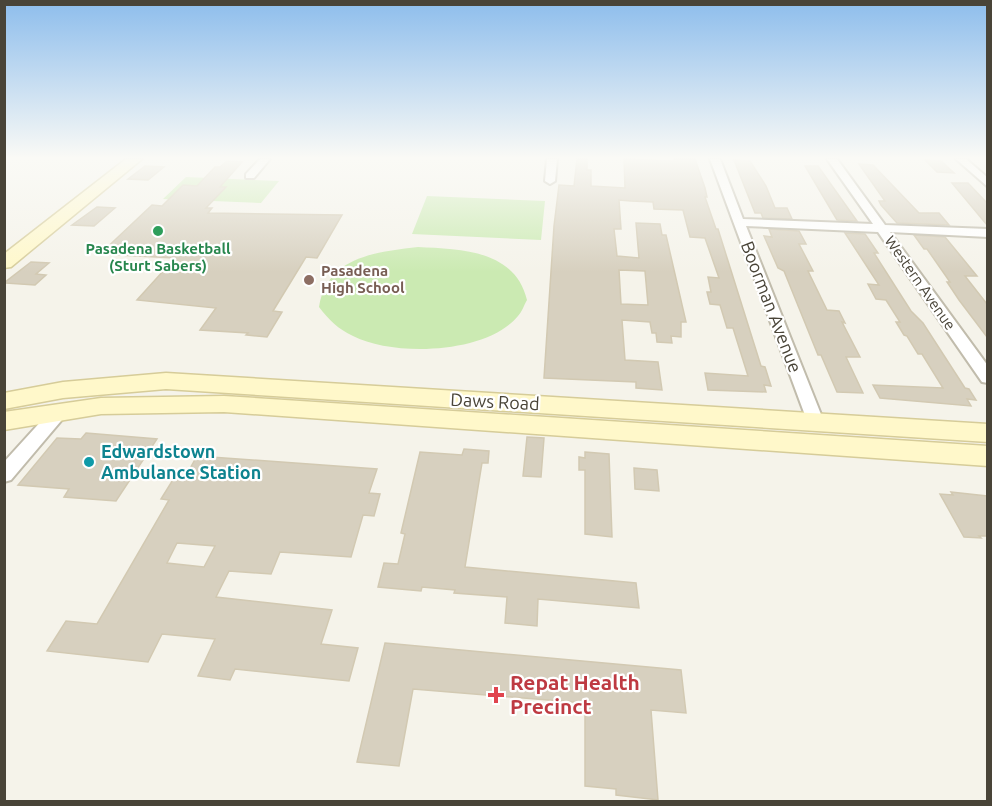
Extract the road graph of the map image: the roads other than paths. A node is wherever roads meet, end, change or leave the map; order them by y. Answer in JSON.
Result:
{"nodes":[{"id":1,"x":73,"y":197,"type":"edge"},
{"id":2,"x":88,"y":197,"type":"edge"},
{"id":3,"x":729,"y":197,"type":"edge"},
{"id":4,"x":859,"y":197,"type":"edge"},
{"id":5,"x":739,"y":222,"type":"junction"},
{"id":6,"x":883,"y":229,"type":"junction"},
{"id":7,"x":987,"y":233,"type":"edge"},
{"id":8,"x":4,"y":250,"type":"edge"},
{"id":9,"x":4,"y":263,"type":"edge"},
{"id":10,"x":987,"y":378,"type":"edge"},
{"id":11,"x":293,"y":388,"type":"junction"},
{"id":12,"x":430,"y":398,"type":"junction"},
{"id":13,"x":4,"y":401,"type":"edge"},
{"id":14,"x":61,"y":401,"type":"junction"},
{"id":15,"x":527,"y":414,"type":"junction"},
{"id":16,"x":392,"y":415,"type":"junction"},
{"id":17,"x":4,"y":421,"type":"edge"},
{"id":18,"x":815,"y":422,"type":"junction"},
{"id":19,"x":987,"y":433,"type":"edge"},
{"id":20,"x":783,"y":442,"type":"junction"},
{"id":21,"x":877,"y":448,"type":"junction"},
{"id":22,"x":987,"y":456,"type":"edge"},
{"id":23,"x":4,"y":475,"type":"edge"}],
"edges":[{"from":1,"to":8,"type":"main road"},
{"from":2,"to":9,"type":"main road"},
{"from":3,"to":5,"type":"street","name":"Boorman Avenue"},
{"from":4,"to":6,"type":"street","name":"Western Avenue"},
{"from":5,"to":6,"type":"street"},
{"from":5,"to":18,"type":"street","name":"Boorman Avenue"},
{"from":6,"to":7,"type":"street"},
{"from":6,"to":10,"type":"street","name":"Western Avenue"},
{"from":11,"to":12,"type":"main road","name":"Daws Road"},
{"from":11,"to":14,"type":"main road","name":"Daws Road"},
{"from":11,"to":16,"type":"main road"},
{"from":12,"to":15,"type":"main road","name":"Daws Road"},
{"from":12,"to":16,"type":"main road"},
{"from":13,"to":14,"type":"main road","name":"Daws Road"},
{"from":14,"to":16,"type":"main road","name":"Daws Road"},
{"from":14,"to":17,"type":"main road","name":"Daws Road"},
{"from":14,"to":23,"type":"street"},
{"from":15,"to":16,"type":"main road","name":"Daws Road"},
{"from":15,"to":18,"type":"main road","name":"Daws Road"},
{"from":15,"to":20,"type":"main road","name":"Daws Road"},
{"from":18,"to":19,"type":"main road","name":"Daws Road"},
{"from":18,"to":20,"type":"main road"},
{"from":18,"to":21,"type":"main road"},
{"from":20,"to":21,"type":"main road","name":"Daws Road"},
{"from":21,"to":22,"type":"main road","name":"Daws Road"}]}
